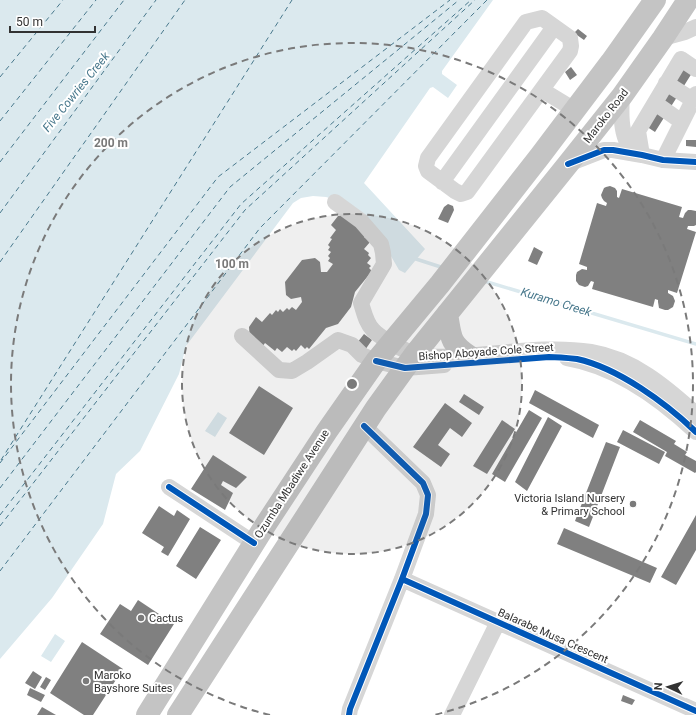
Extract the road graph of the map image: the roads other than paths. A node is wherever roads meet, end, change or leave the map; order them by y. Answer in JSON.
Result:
{"nodes":[{"id":1,"x":655,"y":0,"type":"edge"},
{"id":2,"x":688,"y":0,"type":"edge"},
{"id":3,"x":554,"y":27,"type":"junction"},
{"id":4,"x":696,"y":27,"type":"edge"},
{"id":5,"x":663,"y":38,"type":"junction"},
{"id":6,"x":696,"y":69,"type":"edge"},
{"id":7,"x":666,"y":83,"type":"junction"},
{"id":8,"x":542,"y":90,"type":"junction"},
{"id":9,"x":622,"y":96,"type":"junction"},
{"id":10,"x":694,"y":97,"type":"edge"},
{"id":11,"x":655,"y":103,"type":"junction"},
{"id":12,"x":575,"y":110,"type":"junction"},
{"id":13,"x":682,"y":122,"type":"junction"},
{"id":14,"x":642,"y":154,"type":"junction"},
{"id":15,"x":663,"y":160,"type":"junction"},
{"id":16,"x":696,"y":162,"type":"edge"},
{"id":17,"x":568,"y":164,"type":"junction"},
{"id":18,"x":442,"y":182,"type":"junction"},
{"id":19,"x":335,"y":202,"type":"dead end"},
{"id":20,"x":452,"y":308,"type":"junction"},
{"id":21,"x":242,"y":336,"type":"dead end"},
{"id":22,"x":391,"y":342,"type":"junction"},
{"id":23,"x":469,"y":356,"type":"junction"},
{"id":24,"x":376,"y":360,"type":"junction"},
{"id":25,"x":410,"y":361,"type":"junction"},
{"id":26,"x":696,"y":414,"type":"edge"},
{"id":27,"x":364,"y":426,"type":"junction"},
{"id":28,"x":696,"y":432,"type":"edge"},
{"id":29,"x":169,"y":487,"type":"dead end"},
{"id":30,"x":254,"y":543,"type":"junction"},
{"id":31,"x":402,"y":579,"type":"junction"},
{"id":32,"x":498,"y":622,"type":"junction"},
{"id":33,"x":187,"y":706,"type":"edge"},
{"id":34,"x":696,"y":711,"type":"edge"},
{"id":35,"x":147,"y":715,"type":"edge"},
{"id":36,"x":178,"y":715,"type":"edge"},
{"id":37,"x":349,"y":715,"type":"edge"},
{"id":38,"x":452,"y":715,"type":"edge"}],
"edges":[{"from":1,"to":12,"type":"highway"},
{"from":2,"to":5,"type":"highway","name":"Maroko Road"},
{"from":3,"to":8,"type":"street"},
{"from":3,"to":18,"type":"street"},
{"from":3,"to":18,"type":"street"},
{"from":4,"to":5,"type":"street"},
{"from":5,"to":9,"type":"highway","name":"Maroko Road"},
{"from":6,"to":7,"type":"street"},
{"from":7,"to":10,"type":"street"},
{"from":7,"to":11,"type":"street"},
{"from":8,"to":12,"type":"street"},
{"from":8,"to":18,"type":"street"},
{"from":9,"to":14,"type":"street"},
{"from":9,"to":17,"type":"highway","name":"Maroko Road"},
{"from":10,"to":13,"type":"street"},
{"from":11,"to":13,"type":"street"},
{"from":11,"to":14,"type":"street"},
{"from":12,"to":22,"type":"highway","name":"Ozumba Mbadiwe Avenue"},
{"from":13,"to":15,"type":"street"},
{"from":14,"to":15,"type":"street"},
{"from":14,"to":17,"type":"street"},
{"from":15,"to":16,"type":"street"},
{"from":17,"to":20,"type":"highway","name":"Maroko Road"},
{"from":19,"to":22,"type":"street","name":"Bishop Aboyade Cole Street"},
{"from":20,"to":23,"type":"highway"},
{"from":20,"to":25,"type":"highway"},
{"from":21,"to":24,"type":"street","name":"Bishop Aboyade Cole Street"},
{"from":22,"to":24,"type":"highway","name":"Ozumba Mbadiwe Avenue"},
{"from":22,"to":25,"type":"street","name":"Bishop Aboyade Cole Street"},
{"from":23,"to":25,"type":"street","name":"Bishop Aboyade Cole Street"},
{"from":23,"to":26,"type":"street","name":"Bishop Aboyade Cole Street"},
{"from":24,"to":25,"type":"street","name":"Bishop Aboyade Cole Street"},
{"from":24,"to":30,"type":"highway","name":"Ozumba Mbadiwe Avenue"},
{"from":25,"to":27,"type":"highway"},
{"from":25,"to":28,"type":"street","name":"Bishop Aboyade Cole Street"},
{"from":27,"to":31,"type":"street"},
{"from":27,"to":33,"type":"highway"},
{"from":29,"to":30,"type":"street"},
{"from":30,"to":35,"type":"highway","name":"Ozumba Mbadiwe Avenue"},
{"from":31,"to":32,"type":"street","name":"Balarabe Musa Crescent"},
{"from":31,"to":37,"type":"street"},
{"from":32,"to":34,"type":"street","name":"Balarabe Musa Crescent"},
{"from":32,"to":38,"type":"street","name":"Balarabe Musa Crescent"},
{"from":33,"to":36,"type":"highway"}]}
